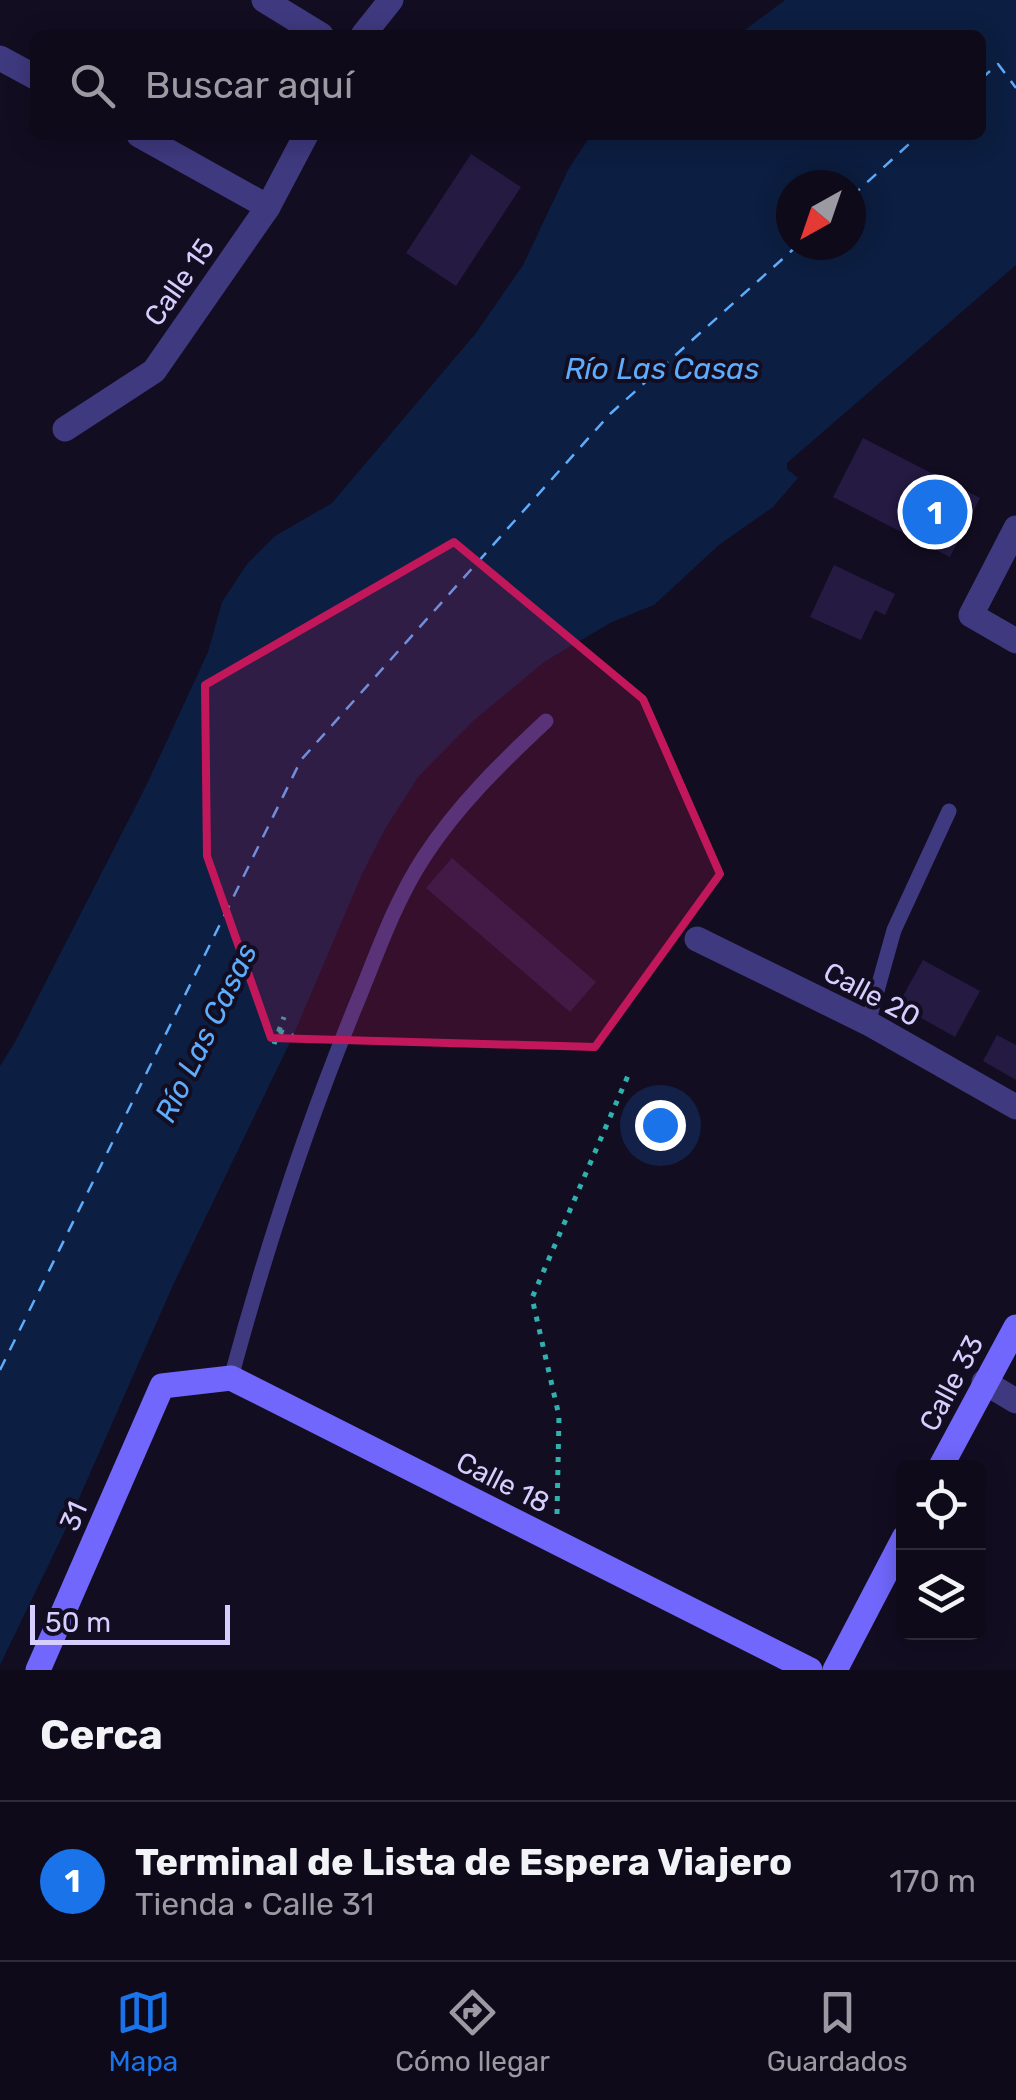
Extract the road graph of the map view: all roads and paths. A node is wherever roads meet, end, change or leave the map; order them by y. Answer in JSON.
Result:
{"nodes":[{"id":1,"x":264,"y":0,"type":"edge"},
{"id":2,"x":391,"y":0,"type":"edge"},
{"id":3,"x":313,"y":30,"type":"edge"},
{"id":4,"x":367,"y":30,"type":"edge"},
{"id":5,"x":0,"y":58,"type":"edge"},
{"id":6,"x":30,"y":74,"type":"edge"},
{"id":7,"x":148,"y":140,"type":"edge"},
{"id":8,"x":303,"y":140,"type":"edge"},
{"id":9,"x":268,"y":207,"type":"junction"},
{"id":10,"x":65,"y":429,"type":"dead end"},
{"id":11,"x":1016,"y":528,"type":"edge"},
{"id":12,"x":1016,"y":641,"type":"edge"},
{"id":13,"x":546,"y":721,"type":"dead end"},
{"id":14,"x":950,"y":811,"type":"dead end"},
{"id":15,"x":697,"y":939,"type":"dead end"},
{"id":16,"x":284,"y":1016,"type":"dead end"},
{"id":17,"x":868,"y":1023,"type":"junction"},
{"id":18,"x":279,"y":1031,"type":"junction"},
{"id":19,"x":293,"y":1036,"type":"dead end"},
{"id":20,"x":274,"y":1044,"type":"dead end"},
{"id":21,"x":630,"y":1071,"type":"dead end"},
{"id":22,"x":1016,"y":1107,"type":"edge"},
{"id":23,"x":1016,"y":1327,"type":"edge"},
{"id":24,"x":231,"y":1378,"type":"junction"},
{"id":25,"x":984,"y":1382,"type":"junction"},
{"id":26,"x":1016,"y":1401,"type":"edge"},
{"id":27,"x":944,"y":1460,"type":"edge"},
{"id":28,"x":556,"y":1542,"type":"junction"},
{"id":29,"x":898,"y":1550,"type":"edge"},
{"id":30,"x":38,"y":1670,"type":"edge"},
{"id":31,"x":810,"y":1670,"type":"edge"},
{"id":32,"x":836,"y":1670,"type":"edge"}],
"edges":[{"from":1,"to":3,"type":"street"},
{"from":2,"to":4,"type":"street"},
{"from":5,"to":6,"type":"street"},
{"from":7,"to":9,"type":"street"},
{"from":8,"to":9,"type":"street","name":"Calle 15"},
{"from":9,"to":10,"type":"street","name":"Calle 15"},
{"from":11,"to":12,"type":"street"},
{"from":13,"to":24,"type":"lane"},
{"from":14,"to":17,"type":"lane"},
{"from":15,"to":17,"type":"street","name":"Calle 20"},
{"from":16,"to":18,"type":"path"},
{"from":17,"to":22,"type":"street","name":"Calle 20"},
{"from":18,"to":19,"type":"path"},
{"from":18,"to":20,"type":"path"},
{"from":21,"to":28,"type":"path"},
{"from":23,"to":25,"type":"street","name":"Calle 33"},
{"from":24,"to":28,"type":"street","name":"Calle 18"},
{"from":24,"to":30,"type":"street","name":"31"},
{"from":25,"to":26,"type":"street"},
{"from":25,"to":27,"type":"street","name":"Calle 33"},
{"from":28,"to":31,"type":"street","name":"Calle 18"},
{"from":29,"to":32,"type":"street"}]}
